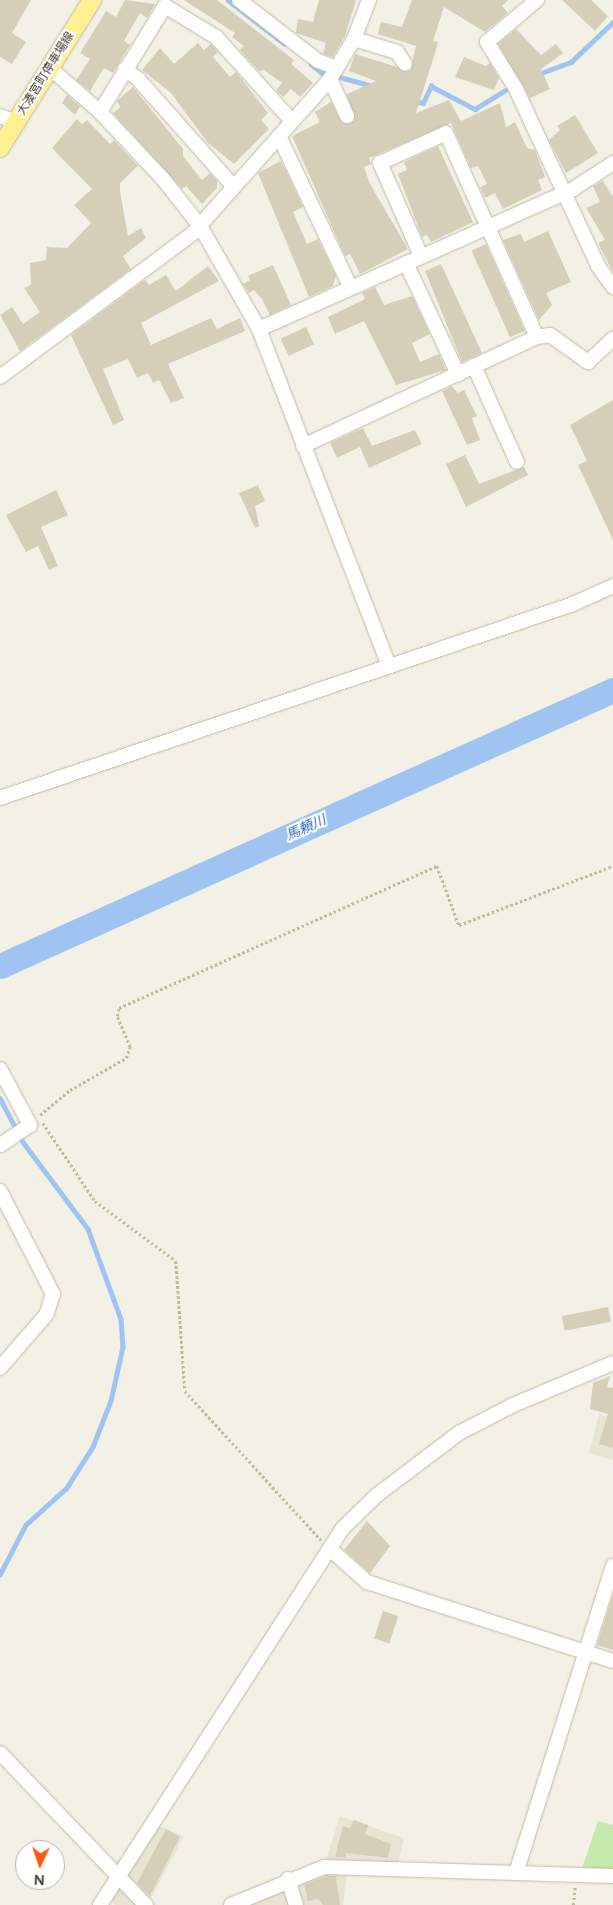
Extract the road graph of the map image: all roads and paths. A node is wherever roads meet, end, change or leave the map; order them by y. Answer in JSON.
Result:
{"nodes":[{"id":1,"x":92,"y":0,"type":"edge"},
{"id":2,"x":239,"y":0,"type":"edge"},
{"id":3,"x":370,"y":0,"type":"edge"},
{"id":4,"x":536,"y":0,"type":"edge"},
{"id":5,"x":354,"y":39,"type":"junction"},
{"id":6,"x":405,"y":64,"type":"dead end"},
{"id":7,"x":50,"y":68,"type":"junction"},
{"id":8,"x":125,"y":70,"type":"junction"},
{"id":9,"x":334,"y":73,"type":"junction"},
{"id":10,"x":100,"y":112,"type":"junction"},
{"id":11,"x":347,"y":116,"type":"dead end"},
{"id":12,"x":8,"y":119,"type":"edge"},
{"id":13,"x":291,"y":120,"type":"junction"},
{"id":14,"x":279,"y":136,"type":"junction"},
{"id":15,"x":0,"y":148,"type":"edge"},
{"id":16,"x":613,"y":162,"type":"edge"},
{"id":17,"x":233,"y":186,"type":"junction"},
{"id":18,"x":565,"y":192,"type":"junction"},
{"id":19,"x":488,"y":225,"type":"junction"},
{"id":20,"x":200,"y":226,"type":"junction"},
{"id":21,"x":421,"y":256,"type":"junction"},
{"id":22,"x":406,"y":263,"type":"junction"},
{"id":23,"x":613,"y":287,"type":"edge"},
{"id":24,"x":351,"y":288,"type":"junction"},
{"id":25,"x":259,"y":329,"type":"junction"},
{"id":26,"x":537,"y":337,"type":"junction"},
{"id":27,"x":613,"y":339,"type":"edge"},
{"id":28,"x":474,"y":366,"type":"junction"},
{"id":29,"x":458,"y":374,"type":"junction"},
{"id":30,"x":0,"y":377,"type":"edge"},
{"id":31,"x":303,"y":446,"type":"junction"},
{"id":32,"x":517,"y":462,"type":"dead end"},
{"id":33,"x":613,"y":586,"type":"edge"},
{"id":34,"x":388,"y":664,"type":"junction"},
{"id":35,"x":0,"y":798,"type":"edge"},
{"id":36,"x":613,"y":866,"type":"edge"},
{"id":37,"x":0,"y":1069,"type":"edge"},
{"id":38,"x":5,"y":1141,"type":"edge"},
{"id":39,"x":0,"y":1191,"type":"edge"},
{"id":40,"x":613,"y":1363,"type":"edge"},
{"id":41,"x":0,"y":1368,"type":"edge"},
{"id":42,"x":330,"y":1549,"type":"junction"},
{"id":43,"x":613,"y":1566,"type":"edge"},
{"id":44,"x":586,"y":1652,"type":"junction"},
{"id":45,"x":613,"y":1661,"type":"edge"},
{"id":46,"x":0,"y":1753,"type":"edge"},
{"id":47,"x":517,"y":1870,"type":"junction"},
{"id":48,"x":576,"y":1876,"type":"junction"},
{"id":49,"x":613,"y":1876,"type":"edge"},
{"id":50,"x":119,"y":1879,"type":"junction"},
{"id":51,"x":288,"y":1879,"type":"junction"},
{"id":52,"x":100,"y":1905,"type":"edge"},
{"id":53,"x":146,"y":1905,"type":"edge"},
{"id":54,"x":231,"y":1905,"type":"edge"},
{"id":55,"x":296,"y":1905,"type":"edge"},
{"id":56,"x":573,"y":1905,"type":"edge"}],
"edges":[{"from":1,"to":7,"type":"main road","name":"大湊宮町停車場線"},
{"from":2,"to":9,"type":"street"},
{"from":3,"to":5,"type":"street"},
{"from":4,"to":18,"type":"street"},
{"from":5,"to":6,"type":"street"},
{"from":5,"to":9,"type":"street"},
{"from":7,"to":10,"type":"street"},
{"from":7,"to":12,"type":"main road","name":"大湊宮町停車場線"},
{"from":8,"to":10,"type":"street"},
{"from":8,"to":13,"type":"street"},
{"from":8,"to":17,"type":"street"},
{"from":9,"to":11,"type":"street"},
{"from":9,"to":13,"type":"street"},
{"from":10,"to":20,"type":"street"},
{"from":12,"to":15,"type":"main road","name":"大湊宮町停車場線"},
{"from":13,"to":14,"type":"street"},
{"from":14,"to":17,"type":"street"},
{"from":14,"to":24,"type":"street"},
{"from":16,"to":18,"type":"street"},
{"from":17,"to":20,"type":"street"},
{"from":18,"to":19,"type":"street"},
{"from":18,"to":23,"type":"street"},
{"from":19,"to":21,"type":"street"},
{"from":19,"to":21,"type":"street"},
{"from":19,"to":26,"type":"street"},
{"from":20,"to":25,"type":"street"},
{"from":20,"to":30,"type":"street"},
{"from":21,"to":22,"type":"street"},
{"from":22,"to":24,"type":"street"},
{"from":22,"to":29,"type":"street"},
{"from":24,"to":25,"type":"street"},
{"from":25,"to":31,"type":"street"},
{"from":26,"to":27,"type":"street"},
{"from":26,"to":28,"type":"street"},
{"from":28,"to":29,"type":"street"},
{"from":28,"to":32,"type":"street"},
{"from":29,"to":31,"type":"street"},
{"from":31,"to":34,"type":"street"},
{"from":33,"to":34,"type":"street"},
{"from":34,"to":35,"type":"street"},
{"from":36,"to":42,"type":"path"},
{"from":37,"to":38,"type":"street"},
{"from":39,"to":41,"type":"street"},
{"from":40,"to":42,"type":"street"},
{"from":42,"to":44,"type":"street"},
{"from":42,"to":50,"type":"street"},
{"from":43,"to":44,"type":"street"},
{"from":44,"to":45,"type":"street"},
{"from":44,"to":47,"type":"street"},
{"from":46,"to":50,"type":"street"},
{"from":47,"to":48,"type":"street"},
{"from":47,"to":51,"type":"street"},
{"from":48,"to":49,"type":"street"},
{"from":48,"to":56,"type":"path"},
{"from":50,"to":52,"type":"street"},
{"from":50,"to":53,"type":"street"},
{"from":51,"to":54,"type":"street"},
{"from":51,"to":55,"type":"street"}]}
